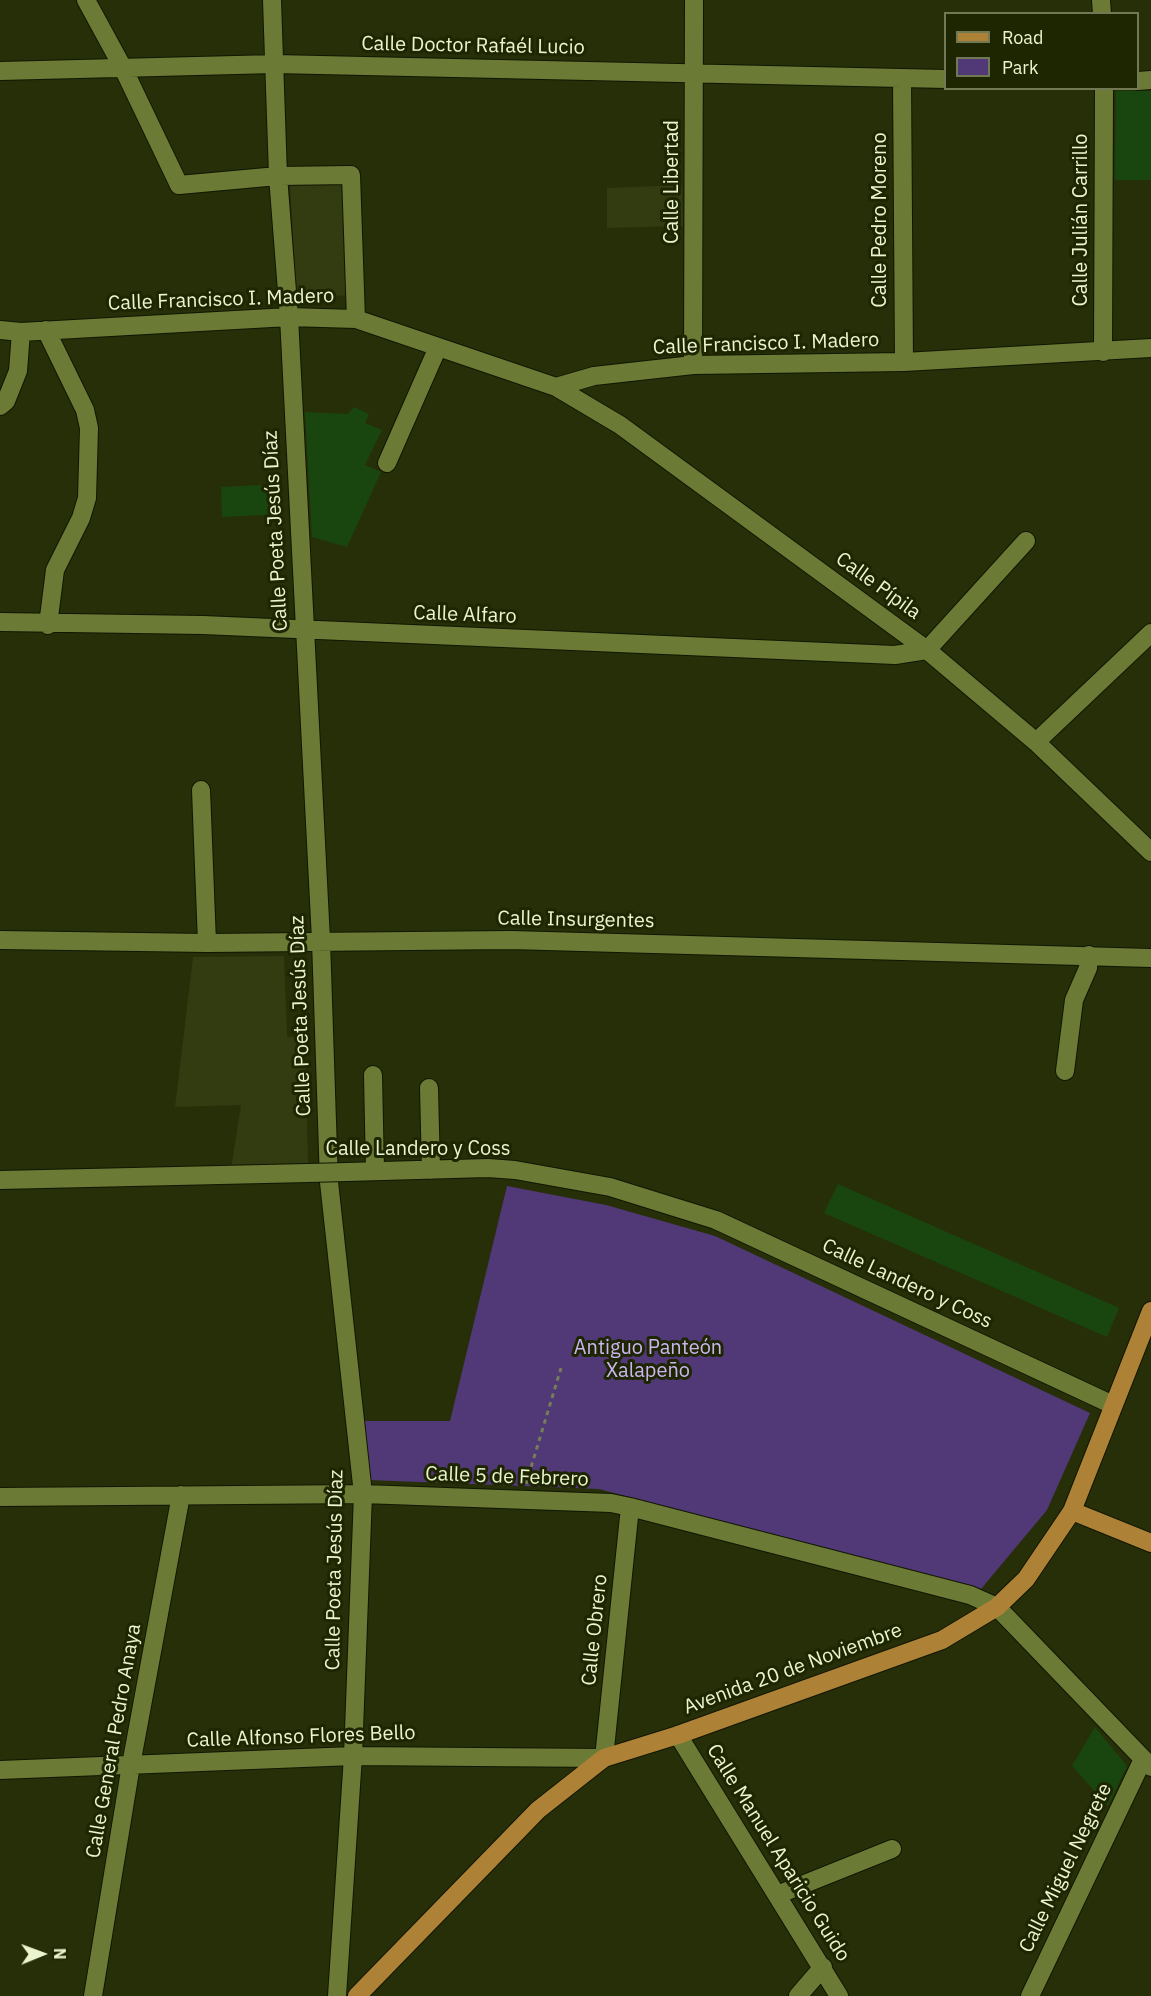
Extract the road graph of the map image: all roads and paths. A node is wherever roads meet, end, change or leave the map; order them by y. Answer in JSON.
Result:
{"nodes":[{"id":1,"x":86,"y":0,"type":"edge"},
{"id":2,"x":272,"y":0,"type":"edge"},
{"id":3,"x":694,"y":0,"type":"edge"},
{"id":4,"x":275,"y":64,"type":"junction"},
{"id":5,"x":123,"y":68,"type":"junction"},
{"id":6,"x":0,"y":71,"type":"edge"},
{"id":7,"x":694,"y":73,"type":"junction"},
{"id":8,"x":902,"y":78,"type":"junction"},
{"id":9,"x":944,"y":78,"type":"edge"},
{"id":10,"x":1104,"y":90,"type":"edge"},
{"id":11,"x":278,"y":176,"type":"junction"},
{"id":12,"x":289,"y":317,"type":"junction"},
{"id":13,"x":356,"y":319,"type":"junction"},
{"id":14,"x":0,"y":330,"type":"edge"},
{"id":15,"x":46,"y":330,"type":"junction"},
{"id":16,"x":21,"y":332,"type":"junction"},
{"id":17,"x":438,"y":346,"type":"junction"},
{"id":18,"x":1151,"y":348,"type":"edge"},
{"id":19,"x":1103,"y":352,"type":"junction"},
{"id":20,"x":904,"y":362,"type":"junction"},
{"id":21,"x":693,"y":365,"type":"junction"},
{"id":22,"x":556,"y":387,"type":"junction"},
{"id":23,"x":0,"y":406,"type":"edge"},
{"id":24,"x":387,"y":463,"type":"dead end"},
{"id":25,"x":1026,"y":541,"type":"dead end"},
{"id":26,"x":0,"y":622,"type":"edge"},
{"id":27,"x":48,"y":625,"type":"junction"},
{"id":28,"x":303,"y":631,"type":"junction"},
{"id":29,"x":1151,"y":633,"type":"edge"},
{"id":30,"x":927,"y":650,"type":"junction"},
{"id":31,"x":1036,"y":742,"type":"junction"},
{"id":32,"x":201,"y":789,"type":"dead end"},
{"id":33,"x":1151,"y":852,"type":"edge"},
{"id":34,"x":0,"y":940,"type":"edge"},
{"id":35,"x":321,"y":940,"type":"junction"},
{"id":36,"x":207,"y":943,"type":"junction"},
{"id":37,"x":1089,"y":955,"type":"junction"},
{"id":38,"x":1151,"y":958,"type":"edge"},
{"id":39,"x":1065,"y":1071,"type":"dead end"},
{"id":40,"x":373,"y":1075,"type":"dead end"},
{"id":41,"x":429,"y":1088,"type":"dead end"},
{"id":42,"x":431,"y":1170,"type":"junction"},
{"id":43,"x":375,"y":1171,"type":"junction"},
{"id":44,"x":0,"y":1180,"type":"edge"},
{"id":45,"x":1151,"y":1311,"type":"edge"},
{"id":46,"x":561,"y":1368,"type":"dead end"},
{"id":47,"x":1113,"y":1406,"type":"junction"},
{"id":48,"x":363,"y":1494,"type":"junction"},
{"id":49,"x":181,"y":1495,"type":"junction"},
{"id":50,"x":0,"y":1497,"type":"edge"},
{"id":51,"x":522,"y":1500,"type":"junction"},
{"id":52,"x":630,"y":1507,"type":"junction"},
{"id":53,"x":1072,"y":1511,"type":"junction"},
{"id":54,"x":1151,"y":1543,"type":"edge"},
{"id":55,"x":997,"y":1607,"type":"junction"},
{"id":56,"x":678,"y":1735,"type":"junction"},
{"id":57,"x":353,"y":1756,"type":"junction"},
{"id":58,"x":604,"y":1758,"type":"junction"},
{"id":59,"x":1147,"y":1763,"type":"edge"},
{"id":60,"x":131,"y":1765,"type":"junction"},
{"id":61,"x":0,"y":1770,"type":"edge"},
{"id":62,"x":892,"y":1849,"type":"dead end"},
{"id":63,"x":777,"y":1896,"type":"junction"},
{"id":64,"x":823,"y":1967,"type":"junction"},
{"id":65,"x":93,"y":1996,"type":"edge"},
{"id":66,"x":337,"y":1996,"type":"edge"},
{"id":67,"x":357,"y":1996,"type":"edge"},
{"id":68,"x":798,"y":1996,"type":"edge"},
{"id":69,"x":839,"y":1996,"type":"edge"},
{"id":70,"x":1030,"y":1996,"type":"edge"}],
"edges":[{"from":1,"to":5,"type":"street"},
{"from":2,"to":4,"type":"street","name":"Calle Poeta Jesús Díaz"},
{"from":3,"to":7,"type":"street","name":"Calle Libertad"},
{"from":4,"to":5,"type":"street","name":"Calle Doctor Rafaél Lucio"},
{"from":4,"to":7,"type":"street","name":"Calle Doctor Rafaél Lucio"},
{"from":4,"to":11,"type":"street","name":"Calle Poeta Jesús Díaz"},
{"from":5,"to":6,"type":"street","name":"Calle Doctor Rafaél Lucio"},
{"from":5,"to":11,"type":"street"},
{"from":7,"to":8,"type":"street","name":"Calle Doctor Rafaél Lucio"},
{"from":7,"to":21,"type":"street","name":"Calle Libertad"},
{"from":8,"to":9,"type":"street","name":"Calle Doctor Rafaél Lucio"},
{"from":8,"to":20,"type":"street","name":"Calle Pedro Moreno"},
{"from":10,"to":19,"type":"street","name":"Calle Julián Carrillo"},
{"from":11,"to":12,"type":"street","name":"Calle Poeta Jesús Díaz"},
{"from":11,"to":13,"type":"street"},
{"from":12,"to":13,"type":"street","name":"Calle Francisco I. Madero"},
{"from":12,"to":15,"type":"street","name":"Calle Francisco I. Madero"},
{"from":12,"to":28,"type":"street","name":"Calle Poeta Jesús Díaz"},
{"from":13,"to":17,"type":"street","name":"Calle Francisco I. Madero"},
{"from":14,"to":16,"type":"street","name":"Calle Francisco I. Madero"},
{"from":15,"to":16,"type":"street","name":"Calle Francisco I. Madero"},
{"from":15,"to":27,"type":"street"},
{"from":16,"to":23,"type":"street"},
{"from":17,"to":22,"type":"street","name":"Calle Francisco I. Madero"},
{"from":17,"to":24,"type":"street"},
{"from":18,"to":19,"type":"street","name":"Calle Francisco I. Madero"},
{"from":19,"to":20,"type":"street","name":"Calle Francisco I. Madero"},
{"from":20,"to":21,"type":"street","name":"Calle Francisco I. Madero"},
{"from":21,"to":22,"type":"street","name":"Calle Francisco I. Madero"},
{"from":22,"to":30,"type":"street","name":"Calle Pípila"},
{"from":25,"to":30,"type":"street"},
{"from":26,"to":27,"type":"street","name":"Calle Alfaro"},
{"from":27,"to":28,"type":"street","name":"Calle Alfaro"},
{"from":28,"to":30,"type":"street","name":"Calle Alfaro"},
{"from":28,"to":35,"type":"street","name":"Calle Poeta Jesús Díaz"},
{"from":29,"to":31,"type":"street"},
{"from":30,"to":31,"type":"street","name":"Calle Pípila"},
{"from":31,"to":33,"type":"street","name":"Calle Pípila"},
{"from":32,"to":36,"type":"street"},
{"from":34,"to":36,"type":"street","name":"Calle Insurgentes"},
{"from":35,"to":36,"type":"street","name":"Calle Insurgentes"},
{"from":35,"to":37,"type":"street","name":"Calle Insurgentes"},
{"from":35,"to":48,"type":"street","name":"Calle Poeta Jesús Díaz"},
{"from":37,"to":38,"type":"street","name":"Calle Insurgentes"},
{"from":37,"to":39,"type":"street"},
{"from":40,"to":43,"type":"street"},
{"from":41,"to":42,"type":"street"},
{"from":42,"to":43,"type":"street","name":"Calle Landero y Coss"},
{"from":42,"to":47,"type":"street","name":"Calle Landero y Coss"},
{"from":43,"to":44,"type":"street","name":"Calle Landero y Coss","bridge":true},
{"from":45,"to":47,"type":"main road","name":"Avenida 20 de Noviembre"},
{"from":46,"to":51,"type":"path"},
{"from":47,"to":53,"type":"main road","name":"Avenida 20 de Noviembre"},
{"from":48,"to":49,"type":"street","name":"Calle 5 de Febrero"},
{"from":48,"to":51,"type":"street","name":"Calle 5 de Febrero"},
{"from":48,"to":57,"type":"street","name":"Calle Poeta Jesús Díaz"},
{"from":49,"to":50,"type":"street","name":"Calle 5 de Febrero"},
{"from":49,"to":60,"type":"street","name":"Calle General Pedro Anaya"},
{"from":51,"to":52,"type":"street","name":"Calle 5 de Febrero"},
{"from":52,"to":55,"type":"street","name":"Calle 5 de Febrero"},
{"from":52,"to":58,"type":"street","name":"Calle Obrero"},
{"from":53,"to":54,"type":"main road"},
{"from":53,"to":55,"type":"main road","name":"Avenida 20 de Noviembre"},
{"from":55,"to":56,"type":"main road","name":"Avenida 20 de Noviembre"},
{"from":55,"to":59,"type":"street"},
{"from":56,"to":58,"type":"main road","name":"Avenida 20 de Noviembre"},
{"from":56,"to":63,"type":"street","name":"Calle Manuel Aparicio Guido"},
{"from":57,"to":58,"type":"street","name":"Calle Alfonso Flores Bello"},
{"from":57,"to":60,"type":"street","name":"Calle Alfonso Flores Bello"},
{"from":57,"to":66,"type":"street","name":"Calle Poeta Jesús Díaz"},
{"from":58,"to":67,"type":"main road","name":"Avenida 20 de Noviembre"},
{"from":59,"to":70,"type":"street","name":"Calle Miguel Negrete"},
{"from":60,"to":61,"type":"street","name":"Calle Alfonso Flores Bello"},
{"from":60,"to":65,"type":"street","name":"Calle General Pedro Anaya"},
{"from":62,"to":63,"type":"street"},
{"from":63,"to":64,"type":"street","name":"Calle Manuel Aparicio Guido"},
{"from":64,"to":68,"type":"street"},
{"from":64,"to":69,"type":"street","name":"Calle Manuel Aparicio Guido"}]}
